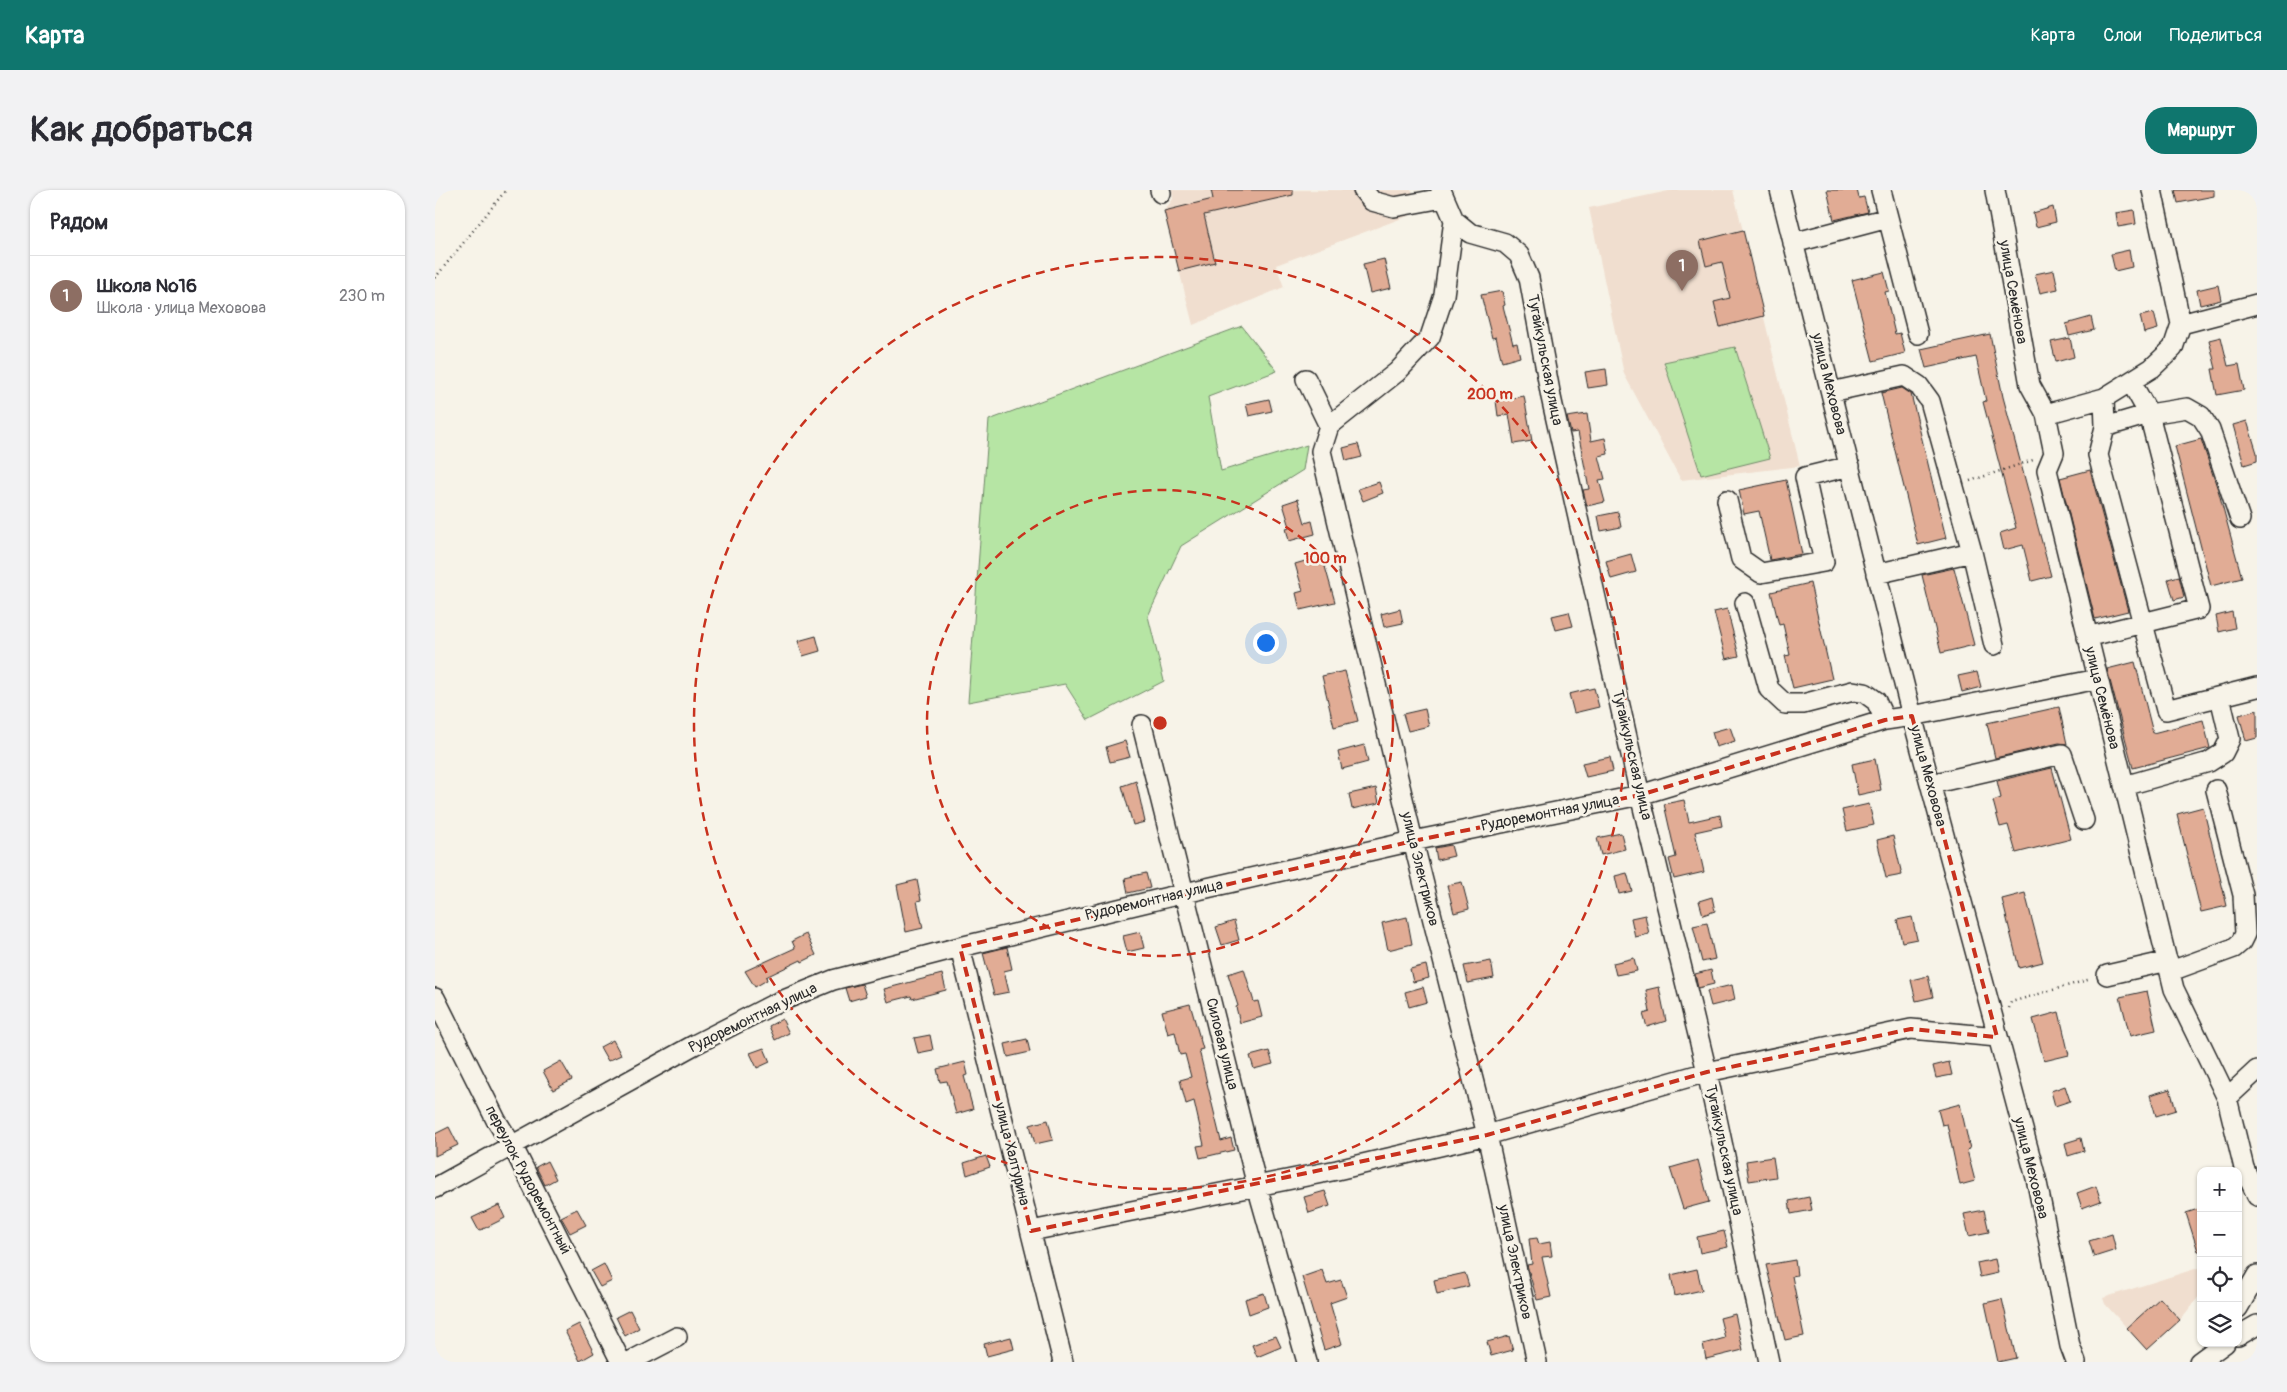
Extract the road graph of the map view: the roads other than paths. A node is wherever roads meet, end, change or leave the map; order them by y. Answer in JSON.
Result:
{"nodes":[{"id":1,"x":1363,"y":190,"type":"edge"},
{"id":2,"x":1780,"y":190,"type":"edge"},
{"id":3,"x":1881,"y":190,"type":"edge"},
{"id":4,"x":1995,"y":190,"type":"edge"},
{"id":5,"x":2152,"y":190,"type":"edge"},
{"id":6,"x":1442,"y":194,"type":"edge"},
{"id":7,"x":1888,"y":218,"type":"junction"},
{"id":8,"x":1454,"y":220,"type":"junction"},
{"id":9,"x":1793,"y":243,"type":"junction"},
{"id":10,"x":2257,"y":304,"type":"edge"},
{"id":11,"x":2181,"y":324,"type":"junction"},
{"id":12,"x":1918,"y":334,"type":"dead end"},
{"id":13,"x":1306,"y":380,"type":"dead end"},
{"id":14,"x":2131,"y":382,"type":"junction"},
{"id":15,"x":1831,"y":392,"type":"junction"},
{"id":16,"x":2104,"y":398,"type":"junction"},
{"id":17,"x":2046,"y":414,"type":"junction"},
{"id":18,"x":2149,"y":414,"type":"junction"},
{"id":19,"x":1329,"y":426,"type":"junction"},
{"id":20,"x":2105,"y":427,"type":"junction"},
{"id":21,"x":1850,"y":466,"type":"junction"},
{"id":22,"x":1727,"y":500,"type":"dead end"},
{"id":23,"x":2240,"y":519,"type":"dead end"},
{"id":24,"x":1972,"y":552,"type":"junction"},
{"id":25,"x":1876,"y":574,"type":"junction"},
{"id":26,"x":1745,"y":603,"type":"dead end"},
{"id":27,"x":2141,"y":624,"type":"junction"},
{"id":28,"x":2087,"y":637,"type":"junction"},
{"id":29,"x":1994,"y":646,"type":"dead end"},
{"id":30,"x":2098,"y":679,"type":"junction"},
{"id":31,"x":2257,"y":687,"type":"edge"},
{"id":32,"x":2220,"y":697,"type":"junction"},
{"id":33,"x":1913,"y":716,"type":"junction"},
{"id":34,"x":1885,"y":720,"type":"junction"},
{"id":35,"x":1142,"y":725,"type":"dead end"},
{"id":36,"x":1931,"y":784,"type":"junction"},
{"id":37,"x":2124,"y":786,"type":"junction"},
{"id":38,"x":2216,"y":790,"type":"dead end"},
{"id":39,"x":1640,"y":795,"type":"junction"},
{"id":40,"x":2084,"y":820,"type":"dead end"},
{"id":41,"x":1413,"y":841,"type":"junction"},
{"id":42,"x":1185,"y":893,"type":"junction"},
{"id":43,"x":960,"y":947,"type":"junction"},
{"id":44,"x":2170,"y":966,"type":"junction"},
{"id":45,"x":2107,"y":975,"type":"road end"},
{"id":46,"x":435,"y":998,"type":"edge"},
{"id":47,"x":1997,"y":1037,"type":"junction"},
{"id":48,"x":2257,"y":1070,"type":"edge"},
{"id":49,"x":1707,"y":1072,"type":"junction"},
{"id":50,"x":2227,"y":1098,"type":"junction"},
{"id":51,"x":1487,"y":1136,"type":"junction"},
{"id":52,"x":513,"y":1147,"type":"junction"},
{"id":53,"x":1257,"y":1186,"type":"junction"},
{"id":54,"x":435,"y":1188,"type":"edge"},
{"id":55,"x":2257,"y":1196,"type":"edge"},
{"id":56,"x":1031,"y":1231,"type":"junction"},
{"id":57,"x":2257,"y":1275,"type":"edge"},
{"id":58,"x":2241,"y":1302,"type":"edge"},
{"id":59,"x":2257,"y":1325,"type":"edge"},
{"id":60,"x":2242,"y":1334,"type":"edge"},
{"id":61,"x":677,"y":1337,"type":"dead end"},
{"id":62,"x":2218,"y":1347,"type":"edge"},
{"id":63,"x":621,"y":1362,"type":"edge"},
{"id":64,"x":629,"y":1362,"type":"edge"},
{"id":65,"x":1063,"y":1362,"type":"edge"},
{"id":66,"x":1307,"y":1362,"type":"edge"},
{"id":67,"x":1537,"y":1362,"type":"edge"},
{"id":68,"x":1769,"y":1362,"type":"edge"},
{"id":69,"x":2076,"y":1362,"type":"edge"},
{"id":70,"x":2199,"y":1362,"type":"edge"}],
"edges":[{"from":1,"to":6,"type":"street"},
{"from":2,"to":9,"type":"street","name":"улица Меховова"},
{"from":3,"to":7,"type":"street"},
{"from":4,"to":17,"type":"street","name":"улица Семёнова"},
{"from":5,"to":11,"type":"street"},
{"from":6,"to":8,"type":"street","name":"Тугайкульская улица"},
{"from":7,"to":9,"type":"street"},
{"from":7,"to":12,"type":"street"},
{"from":8,"to":19,"type":"street"},
{"from":8,"to":39,"type":"street","name":"Тугайкульская улица"},
{"from":9,"to":15,"type":"street","name":"улица Меховова"},
{"from":10,"to":11,"type":"street"},
{"from":11,"to":14,"type":"street"},
{"from":13,"to":19,"type":"street"},
{"from":14,"to":16,"type":"street"},
{"from":14,"to":18,"type":"street"},
{"from":15,"to":21,"type":"street","name":"улица Меховова"},
{"from":15,"to":24,"type":"street"},
{"from":16,"to":17,"type":"street"},
{"from":16,"to":20,"type":"street"},
{"from":17,"to":28,"type":"street","name":"улица Семёнова"},
{"from":18,"to":20,"type":"street"},
{"from":18,"to":23,"type":"street"},
{"from":18,"to":27,"type":"street"},
{"from":19,"to":41,"type":"street","name":"улица Электриков"},
{"from":20,"to":27,"type":"street"},
{"from":21,"to":22,"type":"street"},
{"from":21,"to":25,"type":"street","name":"улица Меховова"},
{"from":24,"to":25,"type":"street"},
{"from":24,"to":29,"type":"street"},
{"from":25,"to":33,"type":"street","name":"улица Меховова"},
{"from":26,"to":34,"type":"street"},
{"from":27,"to":28,"type":"street"},
{"from":27,"to":32,"type":"street"},
{"from":28,"to":30,"type":"street","name":"улица Семёнова"},
{"from":30,"to":33,"type":"street","name":"Рудоремонтная улица"},
{"from":30,"to":37,"type":"street","name":"улица Семёнова"},
{"from":31,"to":32,"type":"street"},
{"from":32,"to":37,"type":"street"},
{"from":33,"to":34,"type":"street","name":"Рудоремонтная улица"},
{"from":33,"to":36,"type":"street","name":"улица Меховова"},
{"from":34,"to":39,"type":"street","name":"Рудоремонтная улица"},
{"from":35,"to":42,"type":"street","name":"Силовая улица"},
{"from":36,"to":40,"type":"street"},
{"from":36,"to":47,"type":"street","name":"улица Меховова"},
{"from":37,"to":44,"type":"street","name":"улица Семёнова"},
{"from":38,"to":44,"type":"street"},
{"from":39,"to":41,"type":"street","name":"Рудоремонтная улица"},
{"from":39,"to":49,"type":"street","name":"Тугайкульская улица"},
{"from":41,"to":42,"type":"street","name":"Рудоремонтная улица"},
{"from":41,"to":51,"type":"street","name":"улица Электриков"},
{"from":42,"to":43,"type":"street","name":"Рудоремонтная улица"},
{"from":42,"to":53,"type":"street","name":"Силовая улица"},
{"from":43,"to":52,"type":"street","name":"Рудоремонтная улица"},
{"from":43,"to":56,"type":"street","name":"улица Халтурина"},
{"from":44,"to":45,"type":"street"},
{"from":44,"to":50,"type":"street","name":"улица Семёнова"},
{"from":46,"to":52,"type":"street","name":"переулок Рудоремонтный"},
{"from":47,"to":49,"type":"street"},
{"from":47,"to":69,"type":"street","name":"улица Меховова"},
{"from":48,"to":50,"type":"street"},
{"from":49,"to":51,"type":"street"},
{"from":49,"to":68,"type":"street","name":"Тугайкульская улица"},
{"from":50,"to":55,"type":"street","name":"улица Семёнова"},
{"from":51,"to":53,"type":"street"},
{"from":51,"to":67,"type":"street","name":"улица Электриков"},
{"from":52,"to":54,"type":"street","name":"Рудоремонтная улица"},
{"from":52,"to":63,"type":"street","name":"переулок Рудоремонтный"},
{"from":53,"to":56,"type":"street"},
{"from":53,"to":66,"type":"street","name":"Силовая улица"},
{"from":56,"to":65,"type":"street","name":"улица Халтурина"},
{"from":57,"to":58,"type":"street"},
{"from":59,"to":60,"type":"street"},
{"from":61,"to":64,"type":"street"},
{"from":62,"to":70,"type":"street"}]}
